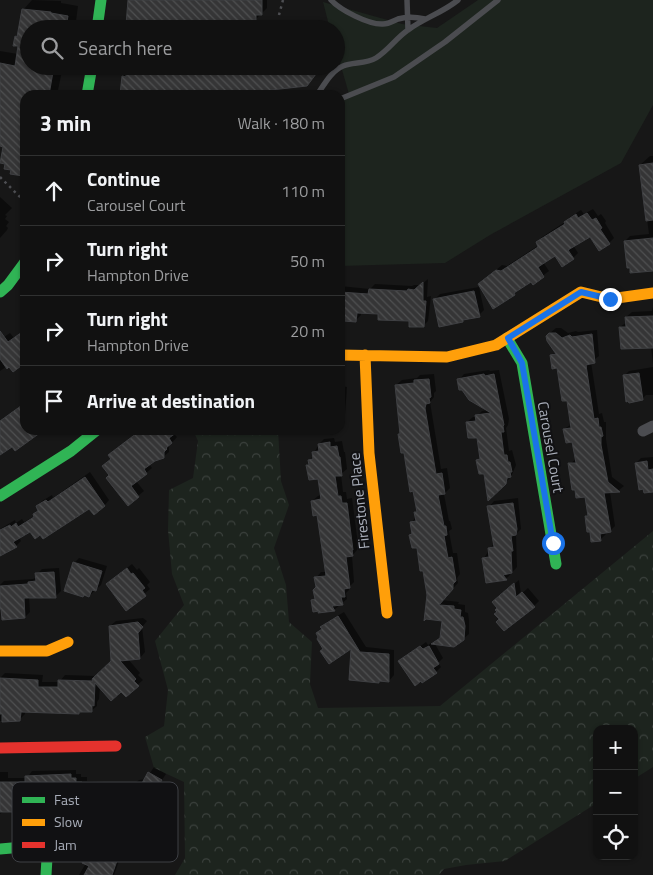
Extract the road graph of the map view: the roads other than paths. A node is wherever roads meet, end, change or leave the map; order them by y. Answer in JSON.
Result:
{"nodes":[{"id":1,"x":101,"y":0,"type":"edge"},
{"id":2,"x":331,"y":0,"type":"edge"},
{"id":3,"x":407,"y":0,"type":"edge"},
{"id":4,"x":458,"y":0,"type":"edge"},
{"id":5,"x":498,"y":0,"type":"edge"},
{"id":6,"x":408,"y":17,"type":"junction"},
{"id":7,"x":425,"y":19,"type":"junction"},
{"id":8,"x":98,"y":20,"type":"edge"},
{"id":9,"x":408,"y":30,"type":"junction"},
{"id":10,"x":345,"y":66,"type":"edge"},
{"id":11,"x":90,"y":75,"type":"edge"},
{"id":12,"x":332,"y":75,"type":"edge"},
{"id":13,"x":88,"y":90,"type":"edge"},
{"id":14,"x":321,"y":90,"type":"edge"},
{"id":15,"x":345,"y":96,"type":"edge"},
{"id":16,"x":20,"y":269,"type":"edge"},
{"id":17,"x":0,"y":292,"type":"edge"},
{"id":18,"x":653,"y":293,"type":"edge"},
{"id":19,"x":508,"y":338,"type":"junction"},
{"id":20,"x":345,"y":354,"type":"edge"},
{"id":21,"x":365,"y":355,"type":"junction"},
{"id":22,"x":90,"y":435,"type":"edge"},
{"id":23,"x":0,"y":496,"type":"edge"},
{"id":24,"x":556,"y":564,"type":"dead end"},
{"id":25,"x":387,"y":613,"type":"dead end"},
{"id":26,"x":68,"y":642,"type":"dead end"},
{"id":27,"x":0,"y":651,"type":"edge"},
{"id":28,"x":116,"y":746,"type":"dead end"},
{"id":29,"x":0,"y":748,"type":"edge"},
{"id":30,"x":47,"y":862,"type":"edge"},
{"id":31,"x":46,"y":875,"type":"edge"}],
"edges":[{"from":1,"to":8,"type":"street"},
{"from":2,"to":6,"type":"lane"},
{"from":3,"to":6,"type":"lane"},
{"from":4,"to":7,"type":"lane"},
{"from":5,"to":15,"type":"lane"},
{"from":6,"to":7,"type":"lane"},
{"from":6,"to":9,"type":"lane"},
{"from":7,"to":9,"type":"lane"},
{"from":9,"to":10,"type":"lane"},
{"from":11,"to":13,"type":"street"},
{"from":12,"to":14,"type":"lane"},
{"from":16,"to":17,"type":"street"},
{"from":18,"to":19,"type":"street"},
{"from":19,"to":21,"type":"street"},
{"from":19,"to":24,"type":"street","name":"Carousel Court"},
{"from":20,"to":21,"type":"street"},
{"from":21,"to":25,"type":"street","name":"Firestone Place"},
{"from":22,"to":23,"type":"street"},
{"from":26,"to":27,"type":"street"},
{"from":28,"to":29,"type":"street"},
{"from":30,"to":31,"type":"street"}]}
